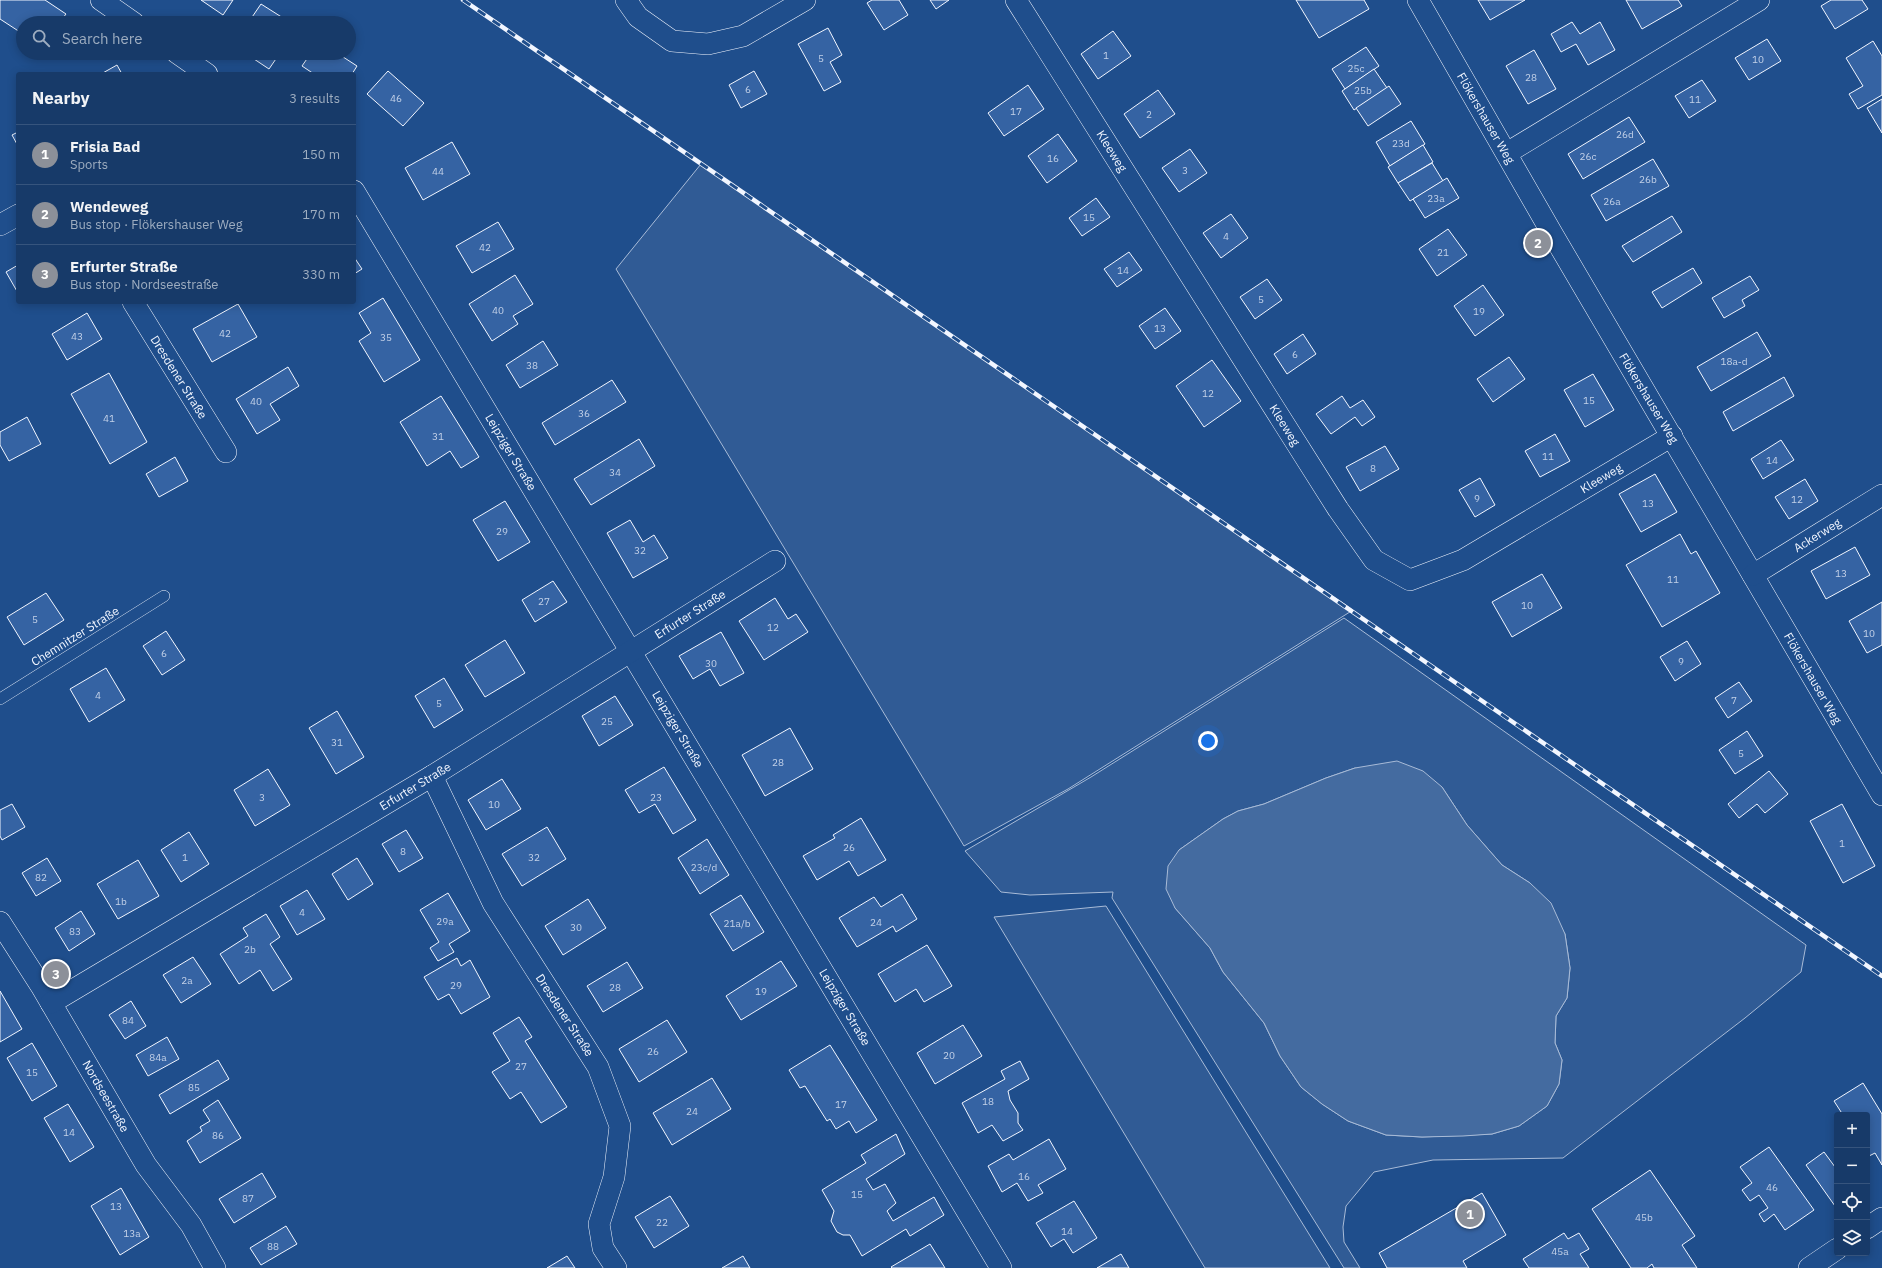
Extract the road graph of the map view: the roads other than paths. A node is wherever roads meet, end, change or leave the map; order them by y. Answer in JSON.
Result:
{"nodes":[{"id":1,"x":101,"y":0,"type":"edge"},
{"id":2,"x":626,"y":0,"type":"edge"},
{"id":3,"x":805,"y":0,"type":"edge"},
{"id":4,"x":1016,"y":0,"type":"edge"},
{"id":5,"x":1418,"y":0,"type":"edge"},
{"id":6,"x":1759,"y":0,"type":"edge"},
{"id":7,"x":124,"y":16,"type":"edge"},
{"id":8,"x":187,"y":60,"type":"edge"},
{"id":9,"x":204,"y":72,"type":"edge"},
{"id":10,"x":1507,"y":153,"type":"junction"},
{"id":11,"x":356,"y":194,"type":"edge"},
{"id":12,"x":16,"y":215,"type":"edge"},
{"id":13,"x":0,"y":225,"type":"edge"},
{"id":14,"x":134,"y":304,"type":"edge"},
{"id":15,"x":1672,"y":436,"type":"junction"},
{"id":16,"x":226,"y":452,"type":"dead end"},
{"id":17,"x":1882,"y":495,"type":"edge"},
{"id":18,"x":774,"y":562,"type":"dead end"},
{"id":19,"x":1753,"y":575,"type":"junction"},
{"id":20,"x":164,"y":596,"type":"dead end"},
{"id":21,"x":631,"y":651,"type":"junction"},
{"id":22,"x":0,"y":699,"type":"edge"},
{"id":23,"x":432,"y":776,"type":"junction"},
{"id":24,"x":1882,"y":795,"type":"edge"},
{"id":25,"x":0,"y":922,"type":"edge"},
{"id":26,"x":51,"y":1003,"type":"junction"},
{"id":27,"x":1882,"y":1218,"type":"edge"},
{"id":28,"x":1870,"y":1226,"type":"edge"},
{"id":29,"x":1834,"y":1251,"type":"edge"},
{"id":30,"x":215,"y":1268,"type":"edge"},
{"id":31,"x":616,"y":1268,"type":"edge"},
{"id":32,"x":1001,"y":1268,"type":"edge"},
{"id":33,"x":1810,"y":1268,"type":"edge"}],
"edges":[{"from":1,"to":7,"type":"street"},
{"from":2,"to":3,"type":"street"},
{"from":4,"to":15,"type":"street","name":"Kleeweg"},
{"from":5,"to":10,"type":"street","name":"Flökershauser Weg"},
{"from":6,"to":10,"type":"street"},
{"from":8,"to":9,"type":"street"},
{"from":10,"to":15,"type":"street","name":"Flökershauser Weg"},
{"from":11,"to":21,"type":"street","name":"Leipziger Straße"},
{"from":12,"to":13,"type":"street"},
{"from":14,"to":16,"type":"street","name":"Dresdener Straße"},
{"from":15,"to":19,"type":"street","name":"Flökershauser Weg"},
{"from":17,"to":19,"type":"street","name":"Ackerweg"},
{"from":18,"to":21,"type":"street","name":"Erfurter Straße"},
{"from":19,"to":24,"type":"street","name":"Flökershauser Weg"},
{"from":20,"to":22,"type":"lane","name":"Chemnitzer Straße"},
{"from":21,"to":23,"type":"street","name":"Erfurter Straße"},
{"from":21,"to":32,"type":"street","name":"Leipziger Straße"},
{"from":23,"to":26,"type":"street","name":"Erfurter Straße"},
{"from":23,"to":31,"type":"street","name":"Dresdener Straße"},
{"from":25,"to":26,"type":"street","name":"Nordseestraße"},
{"from":26,"to":30,"type":"street","name":"Nordseestraße"},
{"from":27,"to":28,"type":"street"},
{"from":29,"to":33,"type":"street"}]}
